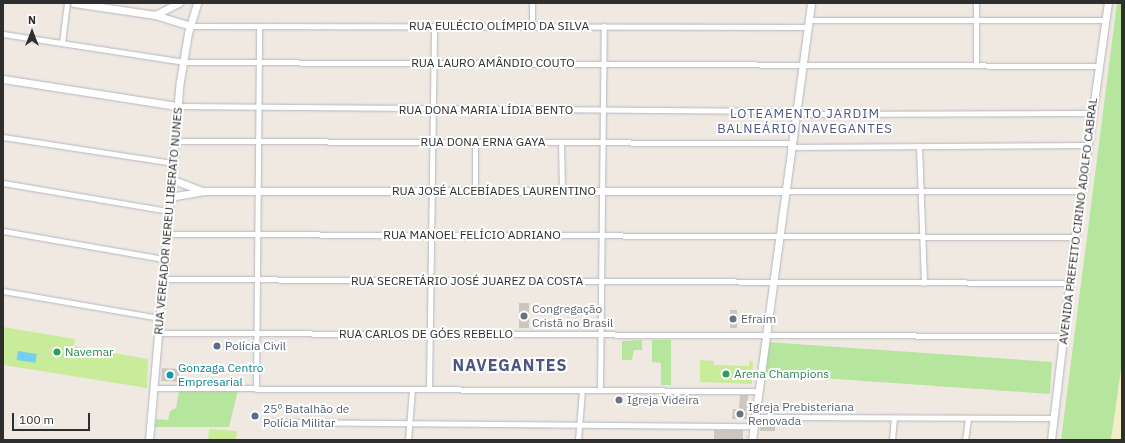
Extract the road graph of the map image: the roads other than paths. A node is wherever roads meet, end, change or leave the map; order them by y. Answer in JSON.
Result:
{"nodes":[{"id":1,"x":67,"y":3,"type":"edge"},
{"id":2,"x":74,"y":3,"type":"edge"},
{"id":3,"x":179,"y":3,"type":"edge"},
{"id":4,"x":197,"y":3,"type":"edge"},
{"id":5,"x":532,"y":3,"type":"edge"},
{"id":6,"x":811,"y":3,"type":"edge"},
{"id":7,"x":976,"y":3,"type":"edge"},
{"id":8,"x":1108,"y":3,"type":"edge"},
{"id":9,"x":107,"y":6,"type":"edge"},
{"id":10,"x":155,"y":15,"type":"junction"},
{"id":11,"x":976,"y":20,"type":"junction"},
{"id":12,"x":1105,"y":20,"type":"junction"},
{"id":13,"x":808,"y":23,"type":"junction"},
{"id":14,"x":190,"y":26,"type":"junction"},
{"id":15,"x":259,"y":26,"type":"junction"},
{"id":16,"x":434,"y":26,"type":"junction"},
{"id":17,"x":532,"y":26,"type":"junction"},
{"id":18,"x":604,"y":26,"type":"junction"},
{"id":19,"x":3,"y":34,"type":"edge"},
{"id":20,"x":62,"y":43,"type":"junction"},
{"id":21,"x":183,"y":62,"type":"junction"},
{"id":22,"x":259,"y":62,"type":"junction"},
{"id":23,"x":433,"y":63,"type":"junction"},
{"id":24,"x":603,"y":64,"type":"junction"},
{"id":25,"x":802,"y":64,"type":"junction"},
{"id":26,"x":976,"y":65,"type":"junction"},
{"id":27,"x":1098,"y":66,"type":"junction"},
{"id":28,"x":3,"y":79,"type":"edge"},
{"id":29,"x":177,"y":106,"type":"junction"},
{"id":30,"x":259,"y":109,"type":"junction"},
{"id":31,"x":432,"y":110,"type":"junction"},
{"id":32,"x":603,"y":110,"type":"junction"},
{"id":33,"x":796,"y":112,"type":"junction"},
{"id":34,"x":1092,"y":113,"type":"junction"},
{"id":35,"x":3,"y":137,"type":"edge"},
{"id":36,"x":174,"y":141,"type":"junction"},
{"id":37,"x":258,"y":142,"type":"junction"},
{"id":38,"x":432,"y":142,"type":"junction"},
{"id":39,"x":475,"y":142,"type":"junction"},
{"id":40,"x":561,"y":142,"type":"junction"},
{"id":41,"x":602,"y":142,"type":"junction"},
{"id":42,"x":791,"y":145,"type":"junction"},
{"id":43,"x":1087,"y":145,"type":"junction"},
{"id":44,"x":919,"y":146,"type":"junction"},
{"id":45,"x":172,"y":163,"type":"junction"},
{"id":46,"x":171,"y":179,"type":"junction"},
{"id":47,"x":3,"y":183,"type":"edge"},
{"id":48,"x":203,"y":191,"type":"junction"},
{"id":49,"x":258,"y":191,"type":"junction"},
{"id":50,"x":431,"y":191,"type":"junction"},
{"id":51,"x":475,"y":191,"type":"junction"},
{"id":52,"x":562,"y":191,"type":"junction"},
{"id":53,"x":602,"y":191,"type":"junction"},
{"id":54,"x":784,"y":191,"type":"junction"},
{"id":55,"x":921,"y":191,"type":"junction"},
{"id":56,"x":1081,"y":191,"type":"junction"},
{"id":57,"x":170,"y":197,"type":"junction"},
{"id":58,"x":168,"y":211,"type":"junction"},
{"id":59,"x":3,"y":231,"type":"edge"},
{"id":60,"x":166,"y":234,"type":"junction"},
{"id":61,"x":257,"y":234,"type":"junction"},
{"id":62,"x":431,"y":235,"type":"junction"},
{"id":63,"x":601,"y":235,"type":"junction"},
{"id":64,"x":778,"y":236,"type":"junction"},
{"id":65,"x":922,"y":236,"type":"junction"},
{"id":66,"x":1075,"y":237,"type":"junction"},
{"id":67,"x":164,"y":259,"type":"junction"},
{"id":68,"x":162,"y":279,"type":"junction"},
{"id":69,"x":257,"y":280,"type":"junction"},
{"id":70,"x":430,"y":281,"type":"junction"},
{"id":71,"x":601,"y":281,"type":"junction"},
{"id":72,"x":772,"y":282,"type":"junction"},
{"id":73,"x":924,"y":283,"type":"junction"},
{"id":74,"x":1069,"y":283,"type":"junction"},
{"id":75,"x":3,"y":291,"type":"edge"},
{"id":76,"x":159,"y":318,"type":"junction"},
{"id":77,"x":158,"y":333,"type":"junction"},
{"id":78,"x":256,"y":333,"type":"junction"},
{"id":79,"x":430,"y":334,"type":"junction"},
{"id":80,"x":600,"y":335,"type":"junction"},
{"id":81,"x":765,"y":335,"type":"junction"},
{"id":82,"x":1064,"y":336,"type":"junction"},
{"id":83,"x":153,"y":388,"type":"junction"},
{"id":84,"x":256,"y":389,"type":"junction"},
{"id":85,"x":412,"y":389,"type":"junction"},
{"id":86,"x":429,"y":389,"type":"junction"},
{"id":87,"x":582,"y":390,"type":"junction"},
{"id":88,"x":600,"y":390,"type":"junction"},
{"id":89,"x":758,"y":391,"type":"junction"},
{"id":90,"x":755,"y":418,"type":"junction"},
{"id":91,"x":894,"y":418,"type":"junction"},
{"id":92,"x":968,"y":418,"type":"junction"},
{"id":93,"x":1054,"y":418,"type":"junction"},
{"id":94,"x":271,"y":422,"type":"dead end"},
{"id":95,"x":409,"y":423,"type":"junction"},
{"id":96,"x":579,"y":424,"type":"junction"},
{"id":97,"x":754,"y":426,"type":"junction"},
{"id":98,"x":149,"y":440,"type":"edge"},
{"id":99,"x":408,"y":440,"type":"edge"},
{"id":100,"x":578,"y":440,"type":"edge"},
{"id":101,"x":752,"y":440,"type":"edge"},
{"id":102,"x":892,"y":440,"type":"edge"},
{"id":103,"x":965,"y":440,"type":"edge"},
{"id":104,"x":1051,"y":440,"type":"edge"}],
"edges":[{"from":1,"to":20,"type":"street"},
{"from":2,"to":9,"type":"main road"},
{"from":3,"to":10,"type":"main road"},
{"from":4,"to":14,"type":"main road","name":"RUA VEREADOR NEREU LIBERATO NUNES"},
{"from":5,"to":17,"type":"street"},
{"from":6,"to":13,"type":"main road"},
{"from":7,"to":11,"type":"street"},
{"from":8,"to":12,"type":"main road","name":"AVENIDA PREFEITO CIRINO ADOLFO CABRAL"},
{"from":9,"to":10,"type":"main road"},
{"from":10,"to":14,"type":"main road"},
{"from":11,"to":12,"type":"street","name":"RUA EULÉCIO OLÍMPIO DA SILVA"},
{"from":11,"to":13,"type":"street","name":"RUA EULÉCIO OLÍMPIO DA SILVA"},
{"from":11,"to":26,"type":"street"},
{"from":12,"to":27,"type":"main road","name":"AVENIDA PREFEITO CIRINO ADOLFO CABRAL"},
{"from":13,"to":18,"type":"street","name":"RUA EULÉCIO OLÍMPIO DA SILVA"},
{"from":13,"to":25,"type":"main road"},
{"from":14,"to":15,"type":"street","name":"RUA EULÉCIO OLÍMPIO DA SILVA"},
{"from":14,"to":21,"type":"main road","name":"RUA VEREADOR NEREU LIBERATO NUNES"},
{"from":15,"to":16,"type":"street","name":"RUA EULÉCIO OLÍMPIO DA SILVA"},
{"from":15,"to":22,"type":"street"},
{"from":16,"to":17,"type":"street","name":"RUA EULÉCIO OLÍMPIO DA SILVA"},
{"from":16,"to":23,"type":"street"},
{"from":17,"to":18,"type":"street","name":"RUA EULÉCIO OLÍMPIO DA SILVA"},
{"from":18,"to":24,"type":"street"},
{"from":19,"to":20,"type":"street","name":"RUA LAURO AMÂNDIO COUTO"},
{"from":20,"to":21,"type":"street","name":"RUA LAURO AMÂNDIO COUTO"},
{"from":21,"to":22,"type":"street","name":"RUA LAURO AMÂNDIO COUTO"},
{"from":21,"to":29,"type":"main road","name":"RUA VEREADOR NEREU LIBERATO NUNES"},
{"from":22,"to":23,"type":"street","name":"RUA LAURO AMÂNDIO COUTO"},
{"from":22,"to":30,"type":"street"},
{"from":23,"to":24,"type":"street","name":"RUA LAURO AMÂNDIO COUTO"},
{"from":23,"to":31,"type":"street"},
{"from":24,"to":25,"type":"street","name":"RUA LAURO AMÂNDIO COUTO"},
{"from":24,"to":32,"type":"street"},
{"from":25,"to":26,"type":"street","name":"RUA LAURO AMÂNDIO COUTO"},
{"from":25,"to":33,"type":"main road"},
{"from":26,"to":27,"type":"street","name":"RUA LAURO AMÂNDIO COUTO"},
{"from":27,"to":34,"type":"main road","name":"AVENIDA PREFEITO CIRINO ADOLFO CABRAL"},
{"from":28,"to":29,"type":"main road"},
{"from":29,"to":30,"type":"street","name":"RUA DONA MARIA LÍDIA BENTO"},
{"from":29,"to":36,"type":"main road","name":"RUA VEREADOR NEREU LIBERATO NUNES"},
{"from":30,"to":31,"type":"street","name":"RUA DONA MARIA LÍDIA BENTO"},
{"from":30,"to":37,"type":"street"},
{"from":31,"to":32,"type":"street","name":"RUA DONA MARIA LÍDIA BENTO"},
{"from":31,"to":38,"type":"street"},
{"from":32,"to":33,"type":"street","name":"RUA DONA MARIA LÍDIA BENTO"},
{"from":32,"to":41,"type":"street"},
{"from":33,"to":34,"type":"street","name":"RUA DONA MARIA LÍDIA BENTO"},
{"from":33,"to":42,"type":"main road"},
{"from":34,"to":43,"type":"main road","name":"AVENIDA PREFEITO CIRINO ADOLFO CABRAL"},
{"from":35,"to":45,"type":"street"},
{"from":36,"to":37,"type":"street","name":"RUA DONA ERNA GAYA"},
{"from":36,"to":45,"type":"main road","name":"RUA VEREADOR NEREU LIBERATO NUNES"},
{"from":37,"to":38,"type":"street","name":"RUA DONA ERNA GAYA"},
{"from":37,"to":49,"type":"street"},
{"from":38,"to":39,"type":"street","name":"RUA DONA ERNA GAYA"},
{"from":38,"to":50,"type":"street"},
{"from":39,"to":40,"type":"street","name":"RUA DONA ERNA GAYA"},
{"from":39,"to":51,"type":"street"},
{"from":40,"to":41,"type":"street","name":"RUA DONA ERNA GAYA"},
{"from":40,"to":52,"type":"street"},
{"from":41,"to":42,"type":"street","name":"RUA DONA ERNA GAYA"},
{"from":41,"to":53,"type":"street"},
{"from":42,"to":44,"type":"street","name":"RUA DONA ERNA GAYA"},
{"from":42,"to":54,"type":"main road"},
{"from":43,"to":44,"type":"street","name":"RUA DONA ERNA GAYA"},
{"from":43,"to":56,"type":"main road","name":"AVENIDA PREFEITO CIRINO ADOLFO CABRAL"},
{"from":44,"to":55,"type":"street"},
{"from":45,"to":46,"type":"main road","name":"RUA VEREADOR NEREU LIBERATO NUNES"},
{"from":46,"to":48,"type":"main road","name":"RUA JOSÉ ALCEBÍADES LAURENTINO"},
{"from":46,"to":57,"type":"main road","name":"RUA VEREADOR NEREU LIBERATO NUNES"},
{"from":47,"to":58,"type":"street"},
{"from":48,"to":49,"type":"main road","name":"RUA JOSÉ ALCEBÍADES LAURENTINO"},
{"from":48,"to":57,"type":"main road","name":"RUA JOSÉ ALCEBÍADES LAURENTINO"},
{"from":49,"to":50,"type":"main road","name":"RUA JOSÉ ALCEBÍADES LAURENTINO"},
{"from":49,"to":61,"type":"street"},
{"from":50,"to":51,"type":"main road","name":"RUA JOSÉ ALCEBÍADES LAURENTINO"},
{"from":50,"to":62,"type":"street"},
{"from":51,"to":52,"type":"main road","name":"RUA JOSÉ ALCEBÍADES LAURENTINO"},
{"from":52,"to":53,"type":"main road","name":"RUA JOSÉ ALCEBÍADES LAURENTINO"},
{"from":53,"to":54,"type":"main road","name":"RUA JOSÉ ALCEBÍADES LAURENTINO"},
{"from":53,"to":63,"type":"street"},
{"from":54,"to":55,"type":"street"},
{"from":54,"to":64,"type":"main road"},
{"from":55,"to":56,"type":"street"},
{"from":55,"to":65,"type":"street"},
{"from":56,"to":66,"type":"main road","name":"AVENIDA PREFEITO CIRINO ADOLFO CABRAL"},
{"from":57,"to":58,"type":"main road","name":"RUA VEREADOR NEREU LIBERATO NUNES"},
{"from":58,"to":60,"type":"main road","name":"RUA VEREADOR NEREU LIBERATO NUNES"},
{"from":59,"to":67,"type":"street"},
{"from":60,"to":61,"type":"street","name":"RUA MANOEL FELÍCIO ADRIANO"},
{"from":60,"to":67,"type":"main road","name":"RUA VEREADOR NEREU LIBERATO NUNES"},
{"from":61,"to":62,"type":"street","name":"RUA MANOEL FELÍCIO ADRIANO"},
{"from":61,"to":69,"type":"street"},
{"from":62,"to":63,"type":"street","name":"RUA MANOEL FELÍCIO ADRIANO"},
{"from":62,"to":70,"type":"street"},
{"from":63,"to":64,"type":"street","name":"RUA MANOEL FELÍCIO ADRIANO"},
{"from":63,"to":71,"type":"street"},
{"from":64,"to":65,"type":"street","name":"RUA MANOEL FELÍCIO ADRIANO"},
{"from":64,"to":72,"type":"main road"},
{"from":65,"to":66,"type":"street","name":"RUA MANOEL FELÍCIO ADRIANO"},
{"from":65,"to":73,"type":"street"},
{"from":66,"to":74,"type":"main road","name":"AVENIDA PREFEITO CIRINO ADOLFO CABRAL"},
{"from":67,"to":68,"type":"main road","name":"RUA VEREADOR NEREU LIBERATO NUNES"},
{"from":68,"to":69,"type":"street","name":"RUA SECRETÁRIO JOSÉ JUAREZ DA COSTA"},
{"from":68,"to":76,"type":"main road","name":"RUA VEREADOR NEREU LIBERATO NUNES"},
{"from":69,"to":70,"type":"street","name":"RUA SECRETÁRIO JOSÉ JUAREZ DA COSTA"},
{"from":69,"to":78,"type":"street"},
{"from":70,"to":71,"type":"street","name":"RUA SECRETÁRIO JOSÉ JUAREZ DA COSTA"},
{"from":70,"to":79,"type":"street"},
{"from":71,"to":72,"type":"street","name":"RUA SECRETÁRIO JOSÉ JUAREZ DA COSTA"},
{"from":71,"to":80,"type":"street"},
{"from":72,"to":73,"type":"street","name":"RUA SECRETÁRIO JOSÉ JUAREZ DA COSTA"},
{"from":72,"to":81,"type":"main road"},
{"from":73,"to":74,"type":"street","name":"RUA SECRETÁRIO JOSÉ JUAREZ DA COSTA"},
{"from":74,"to":82,"type":"main road","name":"AVENIDA PREFEITO CIRINO ADOLFO CABRAL"},
{"from":75,"to":76,"type":"street"},
{"from":76,"to":77,"type":"main road","name":"RUA VEREADOR NEREU LIBERATO NUNES"},
{"from":77,"to":78,"type":"street","name":"RUA CARLOS DE GÓES REBELLO"},
{"from":77,"to":83,"type":"main road","name":"RUA VEREADOR NEREU LIBERATO NUNES"},
{"from":78,"to":79,"type":"street","name":"RUA CARLOS DE GÓES REBELLO"},
{"from":78,"to":84,"type":"street"},
{"from":79,"to":80,"type":"street","name":"RUA CARLOS DE GÓES REBELLO"},
{"from":79,"to":86,"type":"street"},
{"from":80,"to":81,"type":"street","name":"RUA CARLOS DE GÓES REBELLO"},
{"from":80,"to":88,"type":"street"},
{"from":81,"to":82,"type":"street","name":"RUA CARLOS DE GÓES REBELLO"},
{"from":81,"to":89,"type":"main road"},
{"from":82,"to":93,"type":"main road","name":"AVENIDA PREFEITO CIRINO ADOLFO CABRAL"},
{"from":83,"to":84,"type":"street"},
{"from":83,"to":98,"type":"main road","name":"RUA VEREADOR NEREU LIBERATO NUNES"},
{"from":84,"to":85,"type":"street"},
{"from":85,"to":86,"type":"street"},
{"from":85,"to":95,"type":"street"},
{"from":86,"to":87,"type":"street"},
{"from":87,"to":88,"type":"street"},
{"from":87,"to":96,"type":"street"},
{"from":88,"to":89,"type":"street"},
{"from":89,"to":90,"type":"main road"},
{"from":90,"to":91,"type":"street"},
{"from":90,"to":97,"type":"main road"},
{"from":91,"to":92,"type":"street"},
{"from":91,"to":102,"type":"street"},
{"from":92,"to":93,"type":"street"},
{"from":92,"to":103,"type":"street"},
{"from":93,"to":104,"type":"main road","name":"AVENIDA PREFEITO CIRINO ADOLFO CABRAL"},
{"from":94,"to":95,"type":"street"},
{"from":95,"to":96,"type":"street"},
{"from":95,"to":99,"type":"street"},
{"from":96,"to":97,"type":"street"},
{"from":96,"to":100,"type":"street"},
{"from":97,"to":101,"type":"main road"}]}
